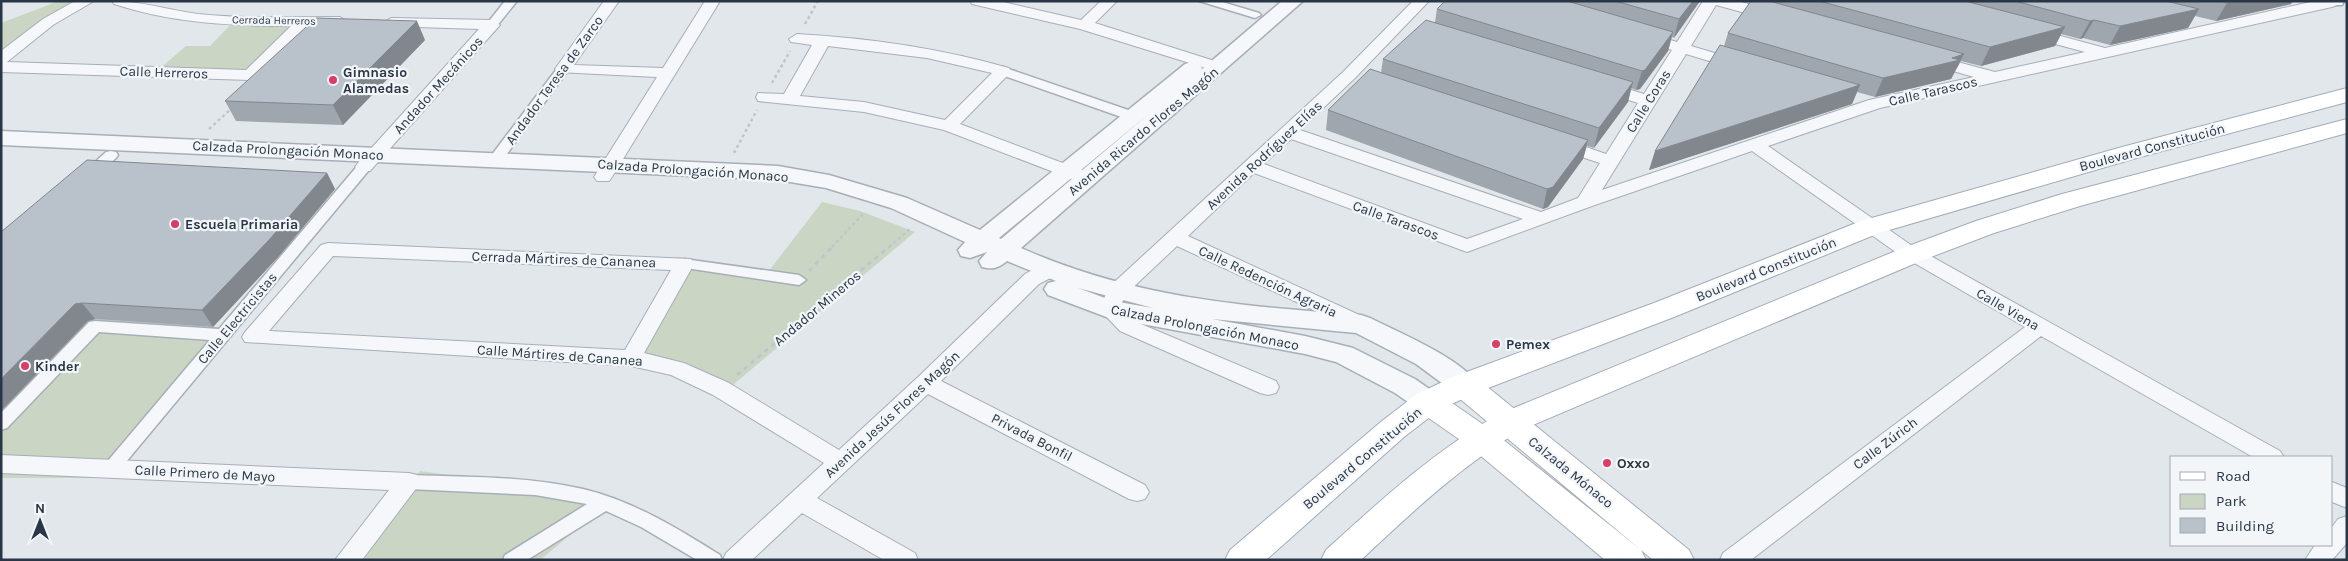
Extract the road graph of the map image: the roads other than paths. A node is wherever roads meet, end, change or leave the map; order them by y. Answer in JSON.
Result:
{"nodes":[{"id":1,"x":87,"y":1,"type":"edge"},
{"id":2,"x":118,"y":1,"type":"edge"},
{"id":3,"x":511,"y":1,"type":"edge"},
{"id":4,"x":612,"y":1,"type":"edge"},
{"id":5,"x":713,"y":1,"type":"edge"},
{"id":6,"x":977,"y":1,"type":"edge"},
{"id":7,"x":1110,"y":1,"type":"edge"},
{"id":8,"x":1205,"y":1,"type":"edge"},
{"id":9,"x":1294,"y":1,"type":"edge"},
{"id":10,"x":1422,"y":1,"type":"edge"},
{"id":11,"x":1711,"y":1,"type":"edge"},
{"id":12,"x":1720,"y":1,"type":"edge"},
{"id":13,"x":2332,"y":2,"type":"edge"},
{"id":14,"x":1263,"y":8,"type":"edge"},
{"id":15,"x":2180,"y":19,"type":"edge"},
{"id":16,"x":1785,"y":20,"type":"edge"},
{"id":17,"x":305,"y":21,"type":"junction"},
{"id":18,"x":352,"y":22,"type":"edge"},
{"id":19,"x":372,"y":22,"type":"edge"},
{"id":20,"x":1400,"y":24,"type":"junction"},
{"id":21,"x":492,"y":25,"type":"junction"},
{"id":22,"x":1084,"y":25,"type":"junction"},
{"id":23,"x":2013,"y":28,"type":"edge"},
{"id":24,"x":2217,"y":28,"type":"junction"},
{"id":25,"x":1419,"y":30,"type":"edge"},
{"id":26,"x":1625,"y":32,"type":"edge"},
{"id":27,"x":797,"y":39,"type":"dead end"},
{"id":28,"x":822,"y":40,"type":"junction"},
{"id":29,"x":1681,"y":48,"type":"junction"},
{"id":30,"x":2106,"y":52,"type":"junction"},
{"id":31,"x":1917,"y":56,"type":"edge"},
{"id":32,"x":1,"y":58,"type":"edge"},
{"id":33,"x":1209,"y":64,"type":"junction"},
{"id":34,"x":1,"y":67,"type":"edge"},
{"id":35,"x":562,"y":69,"type":"junction"},
{"id":36,"x":1003,"y":70,"type":"junction"},
{"id":37,"x":1755,"y":70,"type":"edge"},
{"id":38,"x":670,"y":73,"type":"junction"},
{"id":39,"x":1349,"y":75,"type":"junction"},
{"id":40,"x":1992,"y":77,"type":"junction"},
{"id":41,"x":1368,"y":81,"type":"edge"},
{"id":42,"x":1591,"y":83,"type":"edge"},
{"id":43,"x":2347,"y":95,"type":"edge"},
{"id":44,"x":1847,"y":96,"type":"edge"},
{"id":45,"x":764,"y":97,"type":"dead end"},
{"id":46,"x":790,"y":98,"type":"junction"},
{"id":47,"x":1648,"y":101,"type":"junction"},
{"id":48,"x":1875,"y":104,"type":"junction"},
{"id":49,"x":1132,"y":116,"type":"junction"},
{"id":50,"x":949,"y":126,"type":"junction"},
{"id":51,"x":2347,"y":126,"type":"edge"},
{"id":52,"x":1289,"y":132,"type":"junction"},
{"id":53,"x":1,"y":138,"type":"edge"},
{"id":54,"x":1545,"y":139,"type":"edge"},
{"id":55,"x":1755,"y":145,"type":"junction"},
{"id":56,"x":1,"y":151,"type":"edge"},
{"id":57,"x":2131,"y":152,"type":"junction"},
{"id":58,"x":111,"y":155,"type":"junction"},
{"id":59,"x":496,"y":159,"type":"junction"},
{"id":60,"x":370,"y":160,"type":"junction"},
{"id":61,"x":1611,"y":161,"type":"junction"},
{"id":62,"x":1252,"y":166,"type":"junction"},
{"id":63,"x":607,"y":170,"type":"junction"},
{"id":64,"x":1067,"y":170,"type":"junction"},
{"id":65,"x":1088,"y":179,"type":"junction"},
{"id":66,"x":82,"y":180,"type":"edge"},
{"id":67,"x":2071,"y":200,"type":"junction"},
{"id":68,"x":1585,"y":202,"type":"junction"},
{"id":69,"x":1540,"y":218,"type":"junction"},
{"id":70,"x":1870,"y":227,"type":"junction"},
{"id":71,"x":1176,"y":238,"type":"junction"},
{"id":72,"x":986,"y":250,"type":"junction"},
{"id":73,"x":1913,"y":254,"type":"junction"},
{"id":74,"x":684,"y":264,"type":"junction"},
{"id":75,"x":1041,"y":275,"type":"junction"},
{"id":76,"x":799,"y":280,"type":"road end"},
{"id":77,"x":1113,"y":300,"type":"junction"},
{"id":78,"x":1361,"y":324,"type":"junction"},
{"id":79,"x":2039,"y":327,"type":"junction"},
{"id":80,"x":222,"y":335,"type":"junction"},
{"id":81,"x":252,"y":337,"type":"joint"},
{"id":82,"x":631,"y":358,"type":"junction"},
{"id":83,"x":926,"y":383,"type":"junction"},
{"id":84,"x":1464,"y":385,"type":"junction"},
{"id":85,"x":1268,"y":387,"type":"dead end"},
{"id":86,"x":1428,"y":402,"type":"junction"},
{"id":87,"x":1510,"y":422,"type":"junction"},
{"id":88,"x":1,"y":424,"type":"edge"},
{"id":89,"x":1480,"y":438,"type":"junction"},
{"id":90,"x":2270,"y":456,"type":"edge"},
{"id":91,"x":842,"y":463,"type":"junction"},
{"id":92,"x":1,"y":464,"type":"edge"},
{"id":93,"x":110,"y":469,"type":"junction"},
{"id":94,"x":409,"y":482,"type":"junction"},
{"id":95,"x":1137,"y":492,"type":"dead end"},
{"id":96,"x":2333,"y":492,"type":"edge"},
{"id":97,"x":2347,"y":499,"type":"edge"},
{"id":98,"x":800,"y":500,"type":"junction"},
{"id":99,"x":604,"y":502,"type":"junction"},
{"id":100,"x":2347,"y":526,"type":"edge"},
{"id":101,"x":2333,"y":542,"type":"edge"},
{"id":102,"x":2329,"y":546,"type":"edge"},
{"id":103,"x":348,"y":560,"type":"edge"},
{"id":104,"x":512,"y":560,"type":"edge"},
{"id":105,"x":713,"y":560,"type":"edge"},
{"id":106,"x":735,"y":560,"type":"edge"},
{"id":107,"x":906,"y":560,"type":"edge"},
{"id":108,"x":1242,"y":560,"type":"edge"},
{"id":109,"x":1338,"y":560,"type":"edge"},
{"id":110,"x":1629,"y":560,"type":"edge"},
{"id":111,"x":1678,"y":560,"type":"edge"},
{"id":112,"x":1732,"y":560,"type":"edge"},
{"id":113,"x":2317,"y":560,"type":"edge"}],
"edges":[{"from":1,"to":32,"type":"street"},
{"from":2,"to":17,"type":"street","name":"Cerrada Herreros"},
{"from":3,"to":21,"type":"street","name":"Andador Mecánicos"},
{"from":4,"to":35,"type":"street","name":"Andador Teresa de Zarco"},
{"from":5,"to":38,"type":"street"},
{"from":6,"to":22,"type":"street"},
{"from":7,"to":22,"type":"street"},
{"from":8,"to":14,"type":"street"},
{"from":9,"to":33,"type":"street","name":"Avenida Ricardo Flores Magón"},
{"from":10,"to":20,"type":"street","name":"Avenida Rodríguez Elías"},
{"from":11,"to":29,"type":"street","name":"Calle Coras"},
{"from":12,"to":16,"type":"street"},
{"from":13,"to":24,"type":"street","name":"Calle Tarascos"},
{"from":14,"to":33,"type":"street","name":"Avenida Ricardo Flores Magón"},
{"from":15,"to":24,"type":"street"},
{"from":17,"to":18,"type":"street","name":"Cerrada Herreros"},
{"from":17,"to":34,"type":"street","name":"Calle Herreros"},
{"from":19,"to":21,"type":"street"},
{"from":20,"to":25,"type":"street"},
{"from":20,"to":39,"type":"street","name":"Avenida Rodríguez Elías"},
{"from":21,"to":60,"type":"street","name":"Andador Mecánicos"},
{"from":22,"to":33,"type":"street"},
{"from":23,"to":30,"type":"street"},
{"from":24,"to":30,"type":"street","name":"Calle Tarascos"},
{"from":26,"to":29,"type":"street"},
{"from":27,"to":28,"type":"street"},
{"from":28,"to":36,"type":"street"},
{"from":28,"to":46,"type":"street"},
{"from":29,"to":37,"type":"street"},
{"from":29,"to":47,"type":"street","name":"Calle Coras"},
{"from":30,"to":40,"type":"street","name":"Calle Tarascos"},
{"from":31,"to":40,"type":"street"},
{"from":33,"to":49,"type":"street","name":"Avenida Ricardo Flores Magón"},
{"from":33,"to":65,"type":"street","name":"Avenida Ricardo Flores Magón"},
{"from":35,"to":38,"type":"street"},
{"from":35,"to":59,"type":"street","name":"Andador Teresa de Zarco"},
{"from":36,"to":49,"type":"street"},
{"from":36,"to":50,"type":"street"},
{"from":38,"to":63,"type":"street"},
{"from":39,"to":41,"type":"street"},
{"from":39,"to":52,"type":"street","name":"Avenida Rodríguez Elías"},
{"from":40,"to":48,"type":"street","name":"Calle Tarascos"},
{"from":42,"to":47,"type":"street"},
{"from":43,"to":57,"type":"main road","name":"Boulevard Constitución"},
{"from":44,"to":48,"type":"street"},
{"from":45,"to":46,"type":"street"},
{"from":46,"to":50,"type":"street"},
{"from":47,"to":61,"type":"street","name":"Calle Coras"},
{"from":48,"to":55,"type":"street","name":"Calle Tarascos"},
{"from":49,"to":64,"type":"street","name":"Avenida Ricardo Flores Magón"},
{"from":50,"to":64,"type":"street"},
{"from":51,"to":67,"type":"main road"},
{"from":52,"to":62,"type":"street","name":"Avenida Rodríguez Elías"},
{"from":52,"to":69,"type":"street"},
{"from":53,"to":60,"type":"street","name":"Calzada Prolongación Monaco"},
{"from":54,"to":61,"type":"street"},
{"from":55,"to":68,"type":"street","name":"Calle Tarascos"},
{"from":55,"to":70,"type":"street","name":"Calle Viena"},
{"from":56,"to":58,"type":"street","name":"Calzada Prolongación Monaco"},
{"from":57,"to":67,"type":"main road"},
{"from":57,"to":70,"type":"main road","name":"Boulevard Constitución"},
{"from":58,"to":60,"type":"street","name":"Calzada Prolongación Monaco"},
{"from":58,"to":66,"type":"street"},
{"from":59,"to":60,"type":"street","name":"Calzada Prolongación Monaco"},
{"from":59,"to":63,"type":"street","name":"Calzada Prolongación Monaco"},
{"from":60,"to":63,"type":"street","name":"Calzada Prolongación Monaco"},
{"from":60,"to":80,"type":"street","name":"Calle Electricistas"},
{"from":61,"to":68,"type":"street","name":"Calle Coras"},
{"from":62,"to":69,"type":"street","name":"Calle Tarascos"},
{"from":62,"to":71,"type":"street","name":"Avenida Rodríguez Elías"},
{"from":63,"to":72,"type":"street","name":"Calzada Prolongación Monaco"},
{"from":63,"to":72,"type":"street","name":"Calzada Prolongación Monaco"},
{"from":64,"to":65,"type":"street"},
{"from":64,"to":72,"type":"street","name":"Avenida Ricardo Flores Magón"},
{"from":65,"to":72,"type":"street","name":"Avenida Ricardo Flores Magón"},
{"from":67,"to":73,"type":"main road"},
{"from":68,"to":69,"type":"street","name":"Calle Tarascos"},
{"from":70,"to":73,"type":"street","name":"Calle Viena"},
{"from":70,"to":84,"type":"main road","name":"Boulevard Constitución"},
{"from":71,"to":77,"type":"street","name":"Avenida Rodríguez Elías"},
{"from":71,"to":78,"type":"street","name":"Calle Redención Agraria"},
{"from":72,"to":75,"type":"street","name":"Calzada Prolongación Monaco"},
{"from":73,"to":79,"type":"street","name":"Calle Viena"},
{"from":73,"to":87,"type":"main road"},
{"from":74,"to":76,"type":"street","name":"Cerrada Mártires de Cananea"},
{"from":74,"to":81,"type":"street","name":"Cerrada Mártires de Cananea"},
{"from":74,"to":82,"type":"street"},
{"from":75,"to":77,"type":"street","name":"Calzada Prolongación Monaco"},
{"from":75,"to":83,"type":"street","name":"Avenida Jesús Flores Magón"},
{"from":77,"to":78,"type":"street","name":"Calzada Prolongación Monaco"},
{"from":77,"to":85,"type":"street"},
{"from":77,"to":86,"type":"street","name":"Calzada Prolongación Monaco"},
{"from":78,"to":84,"type":"street","name":"Calzada Prolongación Monaco"},
{"from":79,"to":90,"type":"street","name":"Calle Viena"},
{"from":79,"to":112,"type":"street","name":"Calle Zúrich"},
{"from":80,"to":88,"type":"street"},
{"from":80,"to":93,"type":"street","name":"Calle Electricistas"},
{"from":81,"to":82,"type":"street","name":"Calle Mártires de Cananea"},
{"from":82,"to":91,"type":"street","name":"Calle Mártires de Cananea"},
{"from":83,"to":91,"type":"street","name":"Avenida Jesús Flores Magón"},
{"from":83,"to":95,"type":"street","name":"Privada Bonfil"},
{"from":84,"to":86,"type":"main road","name":"Boulevard Constitución"},
{"from":84,"to":87,"type":"main road","name":"Calzada Mónaco"},
{"from":86,"to":89,"type":"main road"},
{"from":86,"to":108,"type":"main road","name":"Boulevard Constitución"},
{"from":87,"to":89,"type":"main road"},
{"from":87,"to":111,"type":"main road","name":"Calzada Mónaco"},
{"from":89,"to":109,"type":"main road"},
{"from":89,"to":110,"type":"main road"},
{"from":91,"to":98,"type":"street","name":"Avenida Jesús Flores Magón"},
{"from":92,"to":93,"type":"street","name":"Calle Primero de Mayo"},
{"from":93,"to":94,"type":"street","name":"Calle Primero de Mayo"},
{"from":94,"to":99,"type":"street","name":"Calle Primero de Mayo"},
{"from":94,"to":103,"type":"street"},
{"from":96,"to":97,"type":"street"},
{"from":98,"to":106,"type":"street","name":"Avenida Jesús Flores Magón"},
{"from":98,"to":107,"type":"street"},
{"from":99,"to":104,"type":"street"},
{"from":99,"to":105,"type":"street","name":"Calle Primero de Mayo"},
{"from":100,"to":101,"type":"street"},
{"from":102,"to":113,"type":"street"}]}
